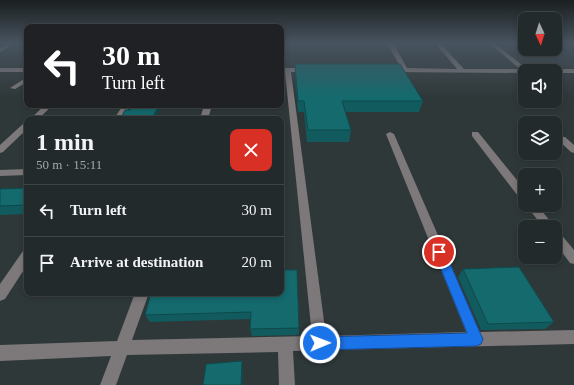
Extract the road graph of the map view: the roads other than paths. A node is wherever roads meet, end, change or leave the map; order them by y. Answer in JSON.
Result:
{"nodes":[{"id":1,"x":400,"y":61,"type":"edge"},
{"id":2,"x":454,"y":61,"type":"edge"},
{"id":3,"x":0,"y":70,"type":"edge"},
{"id":4,"x":24,"y":70,"type":"edge"},
{"id":5,"x":285,"y":70,"type":"edge"},
{"id":6,"x":320,"y":70,"type":"edge"},
{"id":7,"x":382,"y":70,"type":"edge"},
{"id":8,"x":405,"y":70,"type":"junction"},
{"id":9,"x":462,"y":70,"type":"junction"},
{"id":10,"x":518,"y":71,"type":"edge"},
{"id":11,"x":562,"y":71,"type":"edge"},
{"id":12,"x":574,"y":71,"type":"edge"},
{"id":13,"x":24,"y":81,"type":"edge"},
{"id":14,"x":14,"y":88,"type":"dead end"},
{"id":15,"x":46,"y":108,"type":"edge"},
{"id":16,"x":37,"y":116,"type":"edge"},
{"id":17,"x":24,"y":128,"type":"edge"},
{"id":18,"x":390,"y":134,"type":"dead end"},
{"id":19,"x":475,"y":134,"type":"dead end"},
{"id":20,"x":562,"y":139,"type":"dead end"},
{"id":21,"x":0,"y":150,"type":"edge"},
{"id":22,"x":574,"y":150,"type":"edge"},
{"id":23,"x":0,"y":172,"type":"edge"},
{"id":24,"x":24,"y":172,"type":"edge"},
{"id":25,"x":518,"y":188,"type":"edge"},
{"id":26,"x":537,"y":212,"type":"edge"},
{"id":27,"x":543,"y":220,"type":"edge"},
{"id":28,"x":562,"y":244,"type":"edge"},
{"id":29,"x":24,"y":259,"type":"edge"},
{"id":30,"x":574,"y":259,"type":"edge"},
{"id":31,"x":0,"y":295,"type":"edge"},
{"id":32,"x":141,"y":296,"type":"edge"},
{"id":33,"x":574,"y":337,"type":"edge"},
{"id":34,"x":476,"y":339,"type":"junction"},
{"id":35,"x":320,"y":343,"type":"junction"},
{"id":36,"x":285,"y":344,"type":"junction"},
{"id":37,"x":122,"y":348,"type":"junction"},
{"id":38,"x":0,"y":353,"type":"edge"},
{"id":39,"x":108,"y":385,"type":"edge"},
{"id":40,"x":287,"y":385,"type":"edge"}],
"edges":[{"from":1,"to":8,"type":"street"},
{"from":2,"to":9,"type":"street"},
{"from":3,"to":4,"type":"street"},
{"from":5,"to":6,"type":"street"},
{"from":5,"to":35,"type":"street"},
{"from":7,"to":8,"type":"street"},
{"from":8,"to":9,"type":"street"},
{"from":9,"to":10,"type":"street"},
{"from":11,"to":12,"type":"street"},
{"from":13,"to":14,"type":"street"},
{"from":15,"to":16,"type":"street"},
{"from":17,"to":21,"type":"street"},
{"from":18,"to":34,"type":"street"},
{"from":19,"to":25,"type":"street"},
{"from":20,"to":22,"type":"street"},
{"from":23,"to":24,"type":"street"},
{"from":26,"to":27,"type":"street"},
{"from":28,"to":30,"type":"street"},
{"from":29,"to":31,"type":"street"},
{"from":32,"to":37,"type":"street"},
{"from":33,"to":34,"type":"street"},
{"from":34,"to":35,"type":"street"},
{"from":35,"to":36,"type":"street"},
{"from":36,"to":37,"type":"street"},
{"from":36,"to":40,"type":"street"},
{"from":37,"to":38,"type":"street"},
{"from":37,"to":39,"type":"street"}]}
